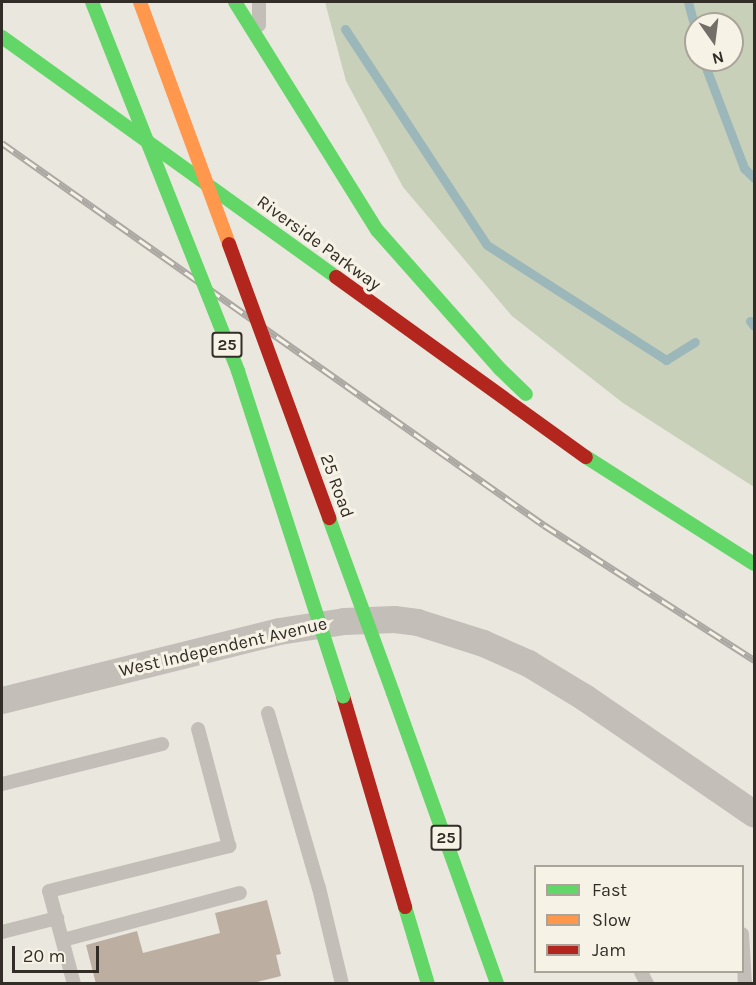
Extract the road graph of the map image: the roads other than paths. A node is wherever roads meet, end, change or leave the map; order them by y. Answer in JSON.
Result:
{"nodes":[{"id":1,"x":92,"y":2,"type":"edge"},
{"id":2,"x":140,"y":2,"type":"edge"},
{"id":3,"x":235,"y":2,"type":"edge"},
{"id":4,"x":259,"y":2,"type":"edge"},
{"id":5,"x":2,"y":37,"type":"edge"},
{"id":6,"x":260,"y":42,"type":"junction"},
{"id":7,"x":615,"y":478,"type":"junction"},
{"id":8,"x":754,"y":564,"type":"edge"},
{"id":9,"x":2,"y":700,"type":"edge"},
{"id":10,"x":268,"y":714,"type":"dead end"},
{"id":11,"x":198,"y":729,"type":"dead end"},
{"id":12,"x":162,"y":744,"type":"dead end"},
{"id":13,"x":2,"y":784,"type":"edge"},
{"id":14,"x":754,"y":814,"type":"edge"},
{"id":15,"x":240,"y":893,"type":"dead end"},
{"id":16,"x":57,"y":918,"type":"junction"},
{"id":17,"x":2,"y":932,"type":"edge"},
{"id":18,"x":63,"y":940,"type":"junction"},
{"id":19,"x":744,"y":967,"type":"edge"},
{"id":20,"x":74,"y":984,"type":"edge"},
{"id":21,"x":342,"y":984,"type":"edge"},
{"id":22,"x":428,"y":984,"type":"edge"},
{"id":23,"x":497,"y":984,"type":"edge"},
{"id":24,"x":745,"y":984,"type":"edge"}],
"edges":[{"from":1,"to":22,"type":"main road","number":"25","bridge":true},
{"from":2,"to":23,"type":"main road","name":"25 Road","number":"25","bridge":true},
{"from":3,"to":6,"type":"main road","name":"Riverside Parkway"},
{"from":4,"to":6,"type":"lane"},
{"from":5,"to":7,"type":"main road","name":"Riverside Parkway"},
{"from":6,"to":7,"type":"main road","name":"Riverside Parkway"},
{"from":7,"to":8,"type":"main road","name":"Riverside Parkway"},
{"from":9,"to":14,"type":"street","name":"West Independent Avenue"},
{"from":10,"to":21,"type":"lane"},
{"from":11,"to":16,"type":"lane"},
{"from":12,"to":13,"type":"lane"},
{"from":15,"to":18,"type":"lane"},
{"from":16,"to":17,"type":"lane"},
{"from":16,"to":18,"type":"lane"},
{"from":18,"to":20,"type":"lane"},
{"from":19,"to":24,"type":"lane"}]}
